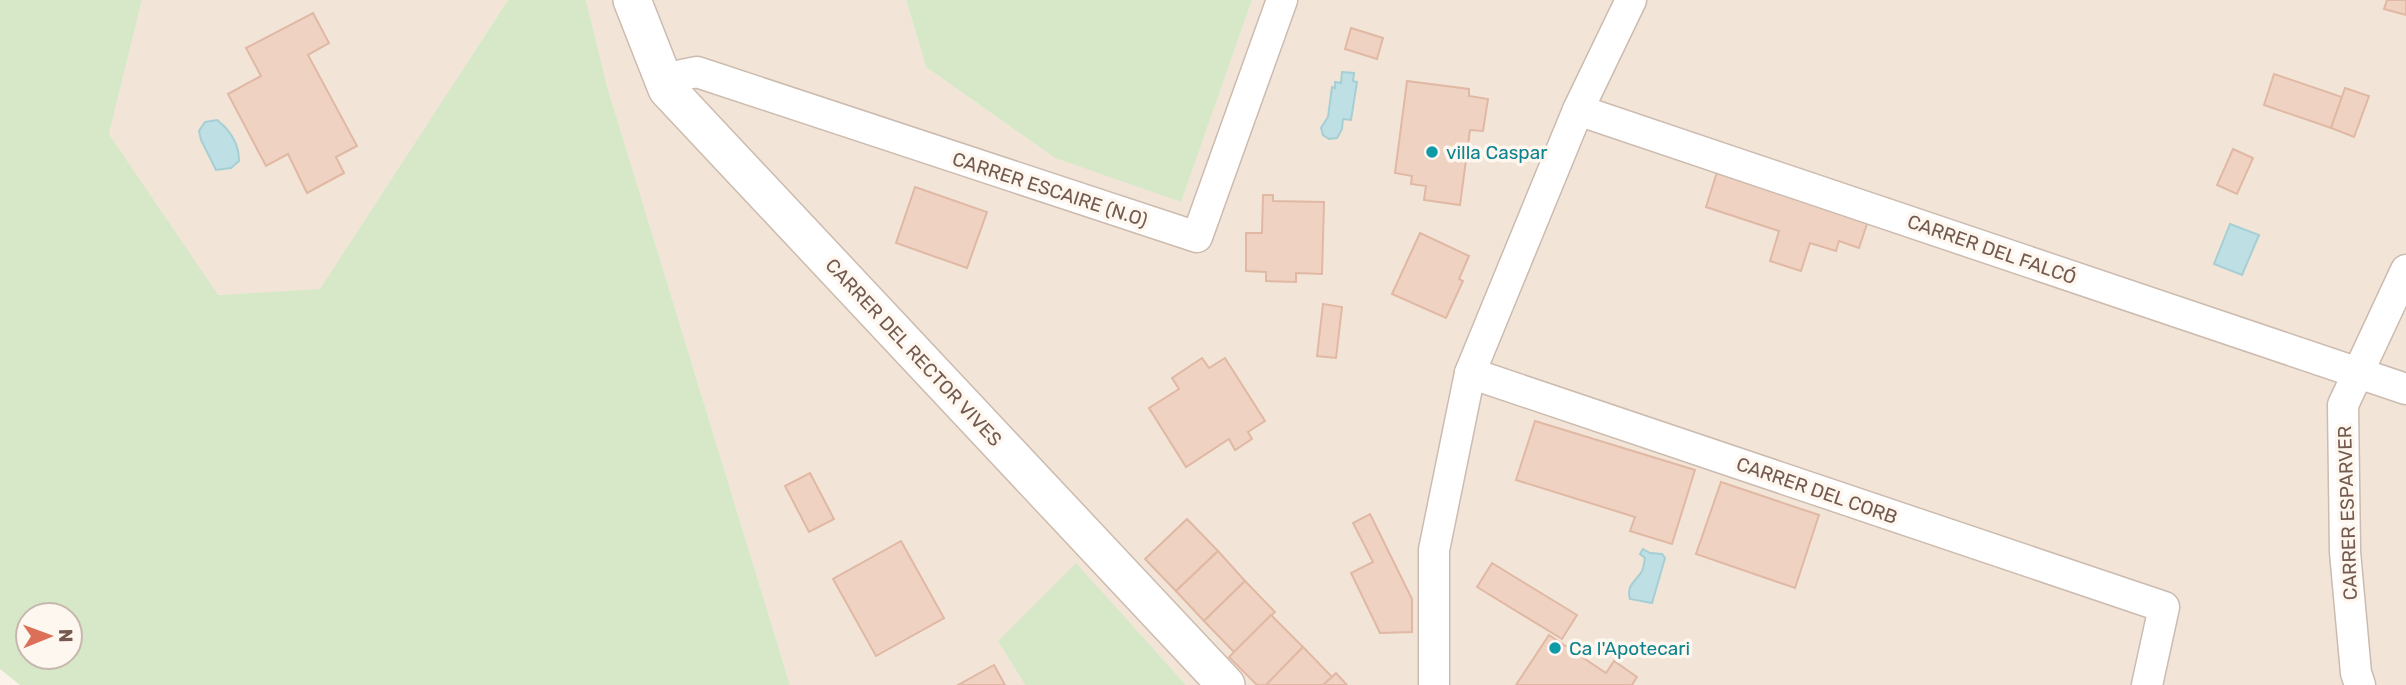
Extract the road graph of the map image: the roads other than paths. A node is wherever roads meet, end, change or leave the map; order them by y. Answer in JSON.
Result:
{"nodes":[{"id":1,"x":632,"y":0,"type":"edge"},
{"id":2,"x":1282,"y":0,"type":"edge"},
{"id":3,"x":1631,"y":0,"type":"edge"},
{"id":4,"x":667,"y":89,"type":"junction"},
{"id":5,"x":1578,"y":110,"type":"junction"},
{"id":6,"x":2406,"y":270,"type":"edge"},
{"id":7,"x":1470,"y":373,"type":"junction"},
{"id":8,"x":2358,"y":373,"type":"junction"},
{"id":9,"x":2406,"y":389,"type":"edge"},
{"id":10,"x":1226,"y":685,"type":"edge"},
{"id":11,"x":1434,"y":685,"type":"edge"},
{"id":12,"x":2147,"y":685,"type":"edge"},
{"id":13,"x":2360,"y":685,"type":"edge"}],
"edges":[{"from":1,"to":4,"type":"street","name":"CARRER DEL RECTOR VIVES"},
{"from":2,"to":4,"type":"street","name":"CARRER ESCAIRE (N.O)"},
{"from":3,"to":5,"type":"street"},
{"from":4,"to":10,"type":"street","name":"CARRER DEL RECTOR VIVES"},
{"from":5,"to":7,"type":"street"},
{"from":5,"to":8,"type":"street","name":"CARRER DEL FALCÓ"},
{"from":6,"to":8,"type":"street","name":"CARRER ESPARVER"},
{"from":7,"to":11,"type":"street"},
{"from":7,"to":12,"type":"street","name":"CARRER DEL CORB"},
{"from":8,"to":9,"type":"street","name":"CARRER DEL FALCÓ"},
{"from":8,"to":13,"type":"street","name":"CARRER ESPARVER"}]}
